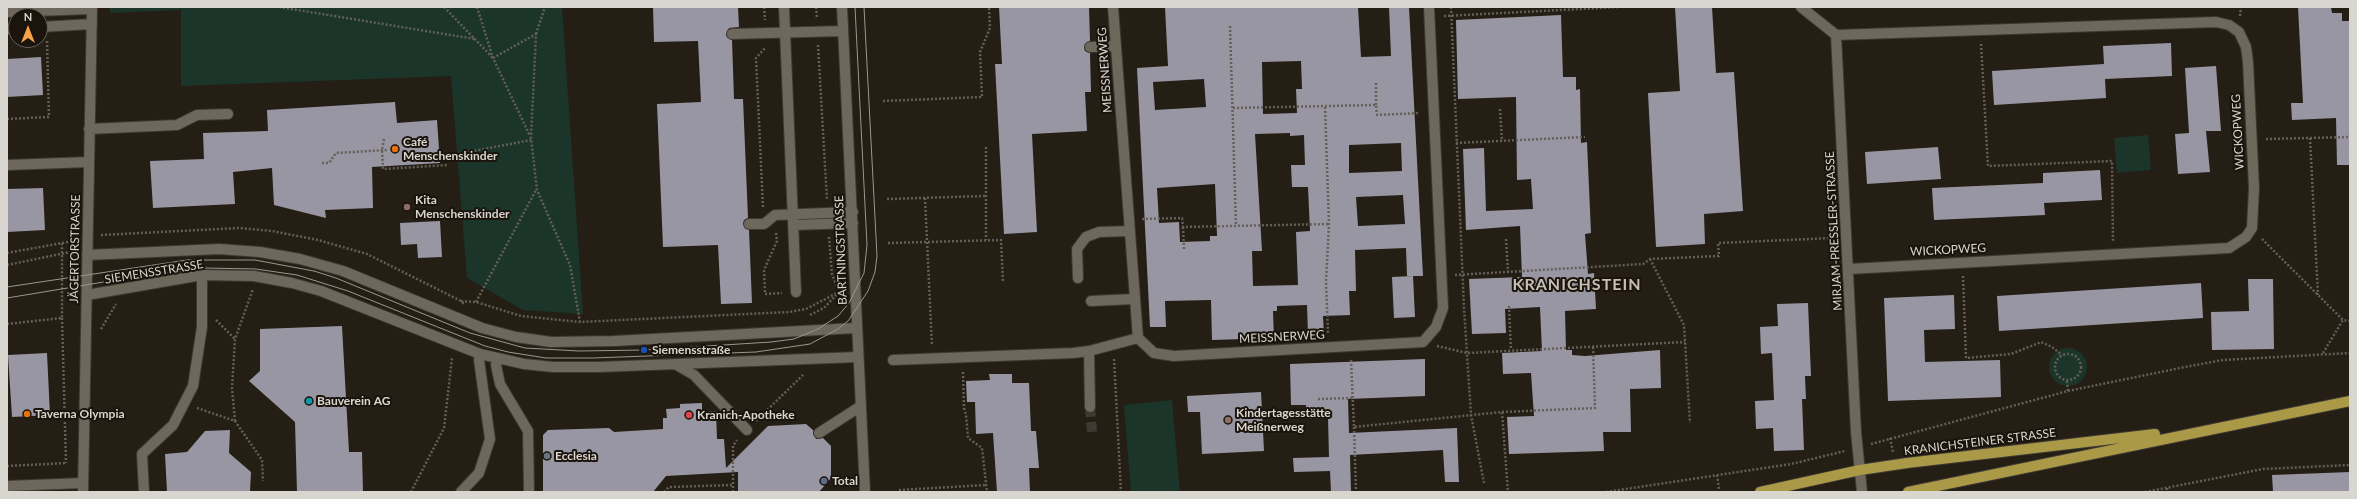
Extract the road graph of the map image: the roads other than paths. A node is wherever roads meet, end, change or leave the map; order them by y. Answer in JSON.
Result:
{"nodes":[{"id":1,"x":784,"y":7,"type":"edge"},
{"id":2,"x":842,"y":7,"type":"edge"},
{"id":3,"x":1113,"y":7,"type":"edge"},
{"id":4,"x":1801,"y":7,"type":"edge"},
{"id":5,"x":92,"y":8,"type":"edge"},
{"id":6,"x":7,"y":12,"type":"edge"},
{"id":7,"x":1429,"y":12,"type":"edge"},
{"id":8,"x":92,"y":24,"type":"junction"},
{"id":9,"x":48,"y":27,"type":"edge"},
{"id":10,"x":843,"y":31,"type":"junction"},
{"id":11,"x":786,"y":33,"type":"junction"},
{"id":12,"x":732,"y":34,"type":"dead end"},
{"id":13,"x":1836,"y":35,"type":"junction"},
{"id":14,"x":1116,"y":46,"type":"junction"},
{"id":15,"x":1090,"y":47,"type":"dead end"},
{"id":16,"x":228,"y":114,"type":"dead end"},
{"id":17,"x":89,"y":129,"type":"junction"},
{"id":18,"x":89,"y":162,"type":"junction"},
{"id":19,"x":7,"y":166,"type":"edge"},
{"id":20,"x":853,"y":218,"type":"junction"},
{"id":21,"x":793,"y":220,"type":"junction"},
{"id":22,"x":749,"y":224,"type":"dead end"},
{"id":23,"x":1130,"y":231,"type":"junction"},
{"id":24,"x":87,"y":255,"type":"junction"},
{"id":25,"x":1849,"y":270,"type":"junction"},
{"id":26,"x":202,"y":275,"type":"junction"},
{"id":27,"x":1078,"y":278,"type":"dead end"},
{"id":28,"x":796,"y":292,"type":"road end"},
{"id":29,"x":87,"y":295,"type":"junction"},
{"id":30,"x":1134,"y":299,"type":"junction"},
{"id":31,"x":1091,"y":301,"type":"dead end"},
{"id":32,"x":856,"y":328,"type":"junction"},
{"id":33,"x":1138,"y":338,"type":"junction"},
{"id":34,"x":1089,"y":351,"type":"junction"},
{"id":35,"x":480,"y":354,"type":"junction"},
{"id":36,"x":858,"y":357,"type":"junction"},
{"id":37,"x":497,"y":359,"type":"junction"},
{"id":38,"x":893,"y":360,"type":"dead end"},
{"id":39,"x":675,"y":364,"type":"junction"},
{"id":40,"x":2350,"y":401,"type":"edge"},
{"id":41,"x":861,"y":406,"type":"junction"},
{"id":42,"x":1090,"y":408,"type":"tunnel mouth"},
{"id":43,"x":2205,"y":429,"type":"junction"},
{"id":44,"x":747,"y":430,"type":"road end"},
{"id":45,"x":819,"y":433,"type":"dead end"},
{"id":46,"x":1860,"y":470,"type":"junction"},
{"id":47,"x":7,"y":486,"type":"edge"},
{"id":48,"x":83,"y":487,"type":"edge"},
{"id":49,"x":144,"y":492,"type":"edge"},
{"id":50,"x":461,"y":492,"type":"edge"},
{"id":51,"x":529,"y":492,"type":"edge"},
{"id":52,"x":865,"y":492,"type":"edge"},
{"id":53,"x":1760,"y":492,"type":"edge"},
{"id":54,"x":1862,"y":492,"type":"edge"},
{"id":55,"x":1908,"y":492,"type":"edge"}],
"edges":[{"from":1,"to":11,"type":"street"},
{"from":2,"to":10,"type":"street","name":"BARTNINGSTRASSE"},
{"from":3,"to":14,"type":"street","name":"MEISSNERWEG"},
{"from":4,"to":13,"type":"street"},
{"from":5,"to":6,"type":"street"},
{"from":5,"to":8,"type":"street","name":"JÄGERTORSTRASSE"},
{"from":7,"to":33,"type":"street","name":"MEISSNERWEG"},
{"from":8,"to":9,"type":"street"},
{"from":8,"to":17,"type":"street","name":"JÄGERTORSTRASSE"},
{"from":10,"to":11,"type":"street"},
{"from":10,"to":20,"type":"street","name":"BARTNINGSTRASSE"},
{"from":11,"to":12,"type":"street"},
{"from":11,"to":21,"type":"street"},
{"from":13,"to":25,"type":"street","name":"MIRJAM-PRESSLER-STRASSE"},
{"from":13,"to":25,"type":"street","name":"WICKOPWEG"},
{"from":14,"to":15,"type":"street"},
{"from":14,"to":23,"type":"street","name":"MEISSNERWEG"},
{"from":16,"to":17,"type":"street"},
{"from":17,"to":18,"type":"street","name":"JÄGERTORSTRASSE"},
{"from":18,"to":19,"type":"street"},
{"from":18,"to":24,"type":"street","name":"JÄGERTORSTRASSE"},
{"from":20,"to":21,"type":"street"},
{"from":20,"to":21,"type":"street"},
{"from":20,"to":32,"type":"street","name":"BARTNINGSTRASSE"},
{"from":21,"to":22,"type":"street"},
{"from":21,"to":28,"type":"street"},
{"from":23,"to":27,"type":"street"},
{"from":23,"to":30,"type":"street","name":"MEISSNERWEG"},
{"from":24,"to":29,"type":"street","name":"JÄGERTORSTRASSE"},
{"from":24,"to":32,"type":"street","name":"SIEMENSSTRASSE"},
{"from":25,"to":46,"type":"street","name":"MIRJAM-PRESSLER-STRASSE"},
{"from":26,"to":29,"type":"street","name":"SIEMENSSTRASSE"},
{"from":26,"to":35,"type":"street","name":"SIEMENSSTRASSE"},
{"from":26,"to":49,"type":"street"},
{"from":29,"to":48,"type":"street","name":"JÄGERTORSTRASSE"},
{"from":30,"to":31,"type":"street"},
{"from":30,"to":33,"type":"street","name":"MEISSNERWEG"},
{"from":32,"to":36,"type":"street","name":"BARTNINGSTRASSE"},
{"from":33,"to":34,"type":"street"},
{"from":34,"to":38,"type":"street"},
{"from":34,"to":42,"type":"street"},
{"from":35,"to":37,"type":"street","name":"SIEMENSSTRASSE"},
{"from":35,"to":50,"type":"street"},
{"from":36,"to":39,"type":"street","name":"SIEMENSSTRASSE"},
{"from":36,"to":41,"type":"street","name":"BARTNINGSTRASSE"},
{"from":37,"to":39,"type":"street","name":"SIEMENSSTRASSE"},
{"from":37,"to":51,"type":"street"},
{"from":39,"to":44,"type":"street"},
{"from":40,"to":43,"type":"main road","name":"KRANICHSTEINER STRASSE"},
{"from":41,"to":45,"type":"street"},
{"from":41,"to":52,"type":"street","name":"BARTNINGSTRASSE"},
{"from":43,"to":46,"type":"main road","name":"KRANICHSTEINER STRASSE"},
{"from":43,"to":55,"type":"main road","name":"KRANICHSTEINER STRASSE"},
{"from":46,"to":53,"type":"main road","name":"KRANICHSTEINER STRASSE"},
{"from":46,"to":54,"type":"street","name":"MIRJAM-PRESSLER-STRASSE"},
{"from":47,"to":48,"type":"street"}]}
